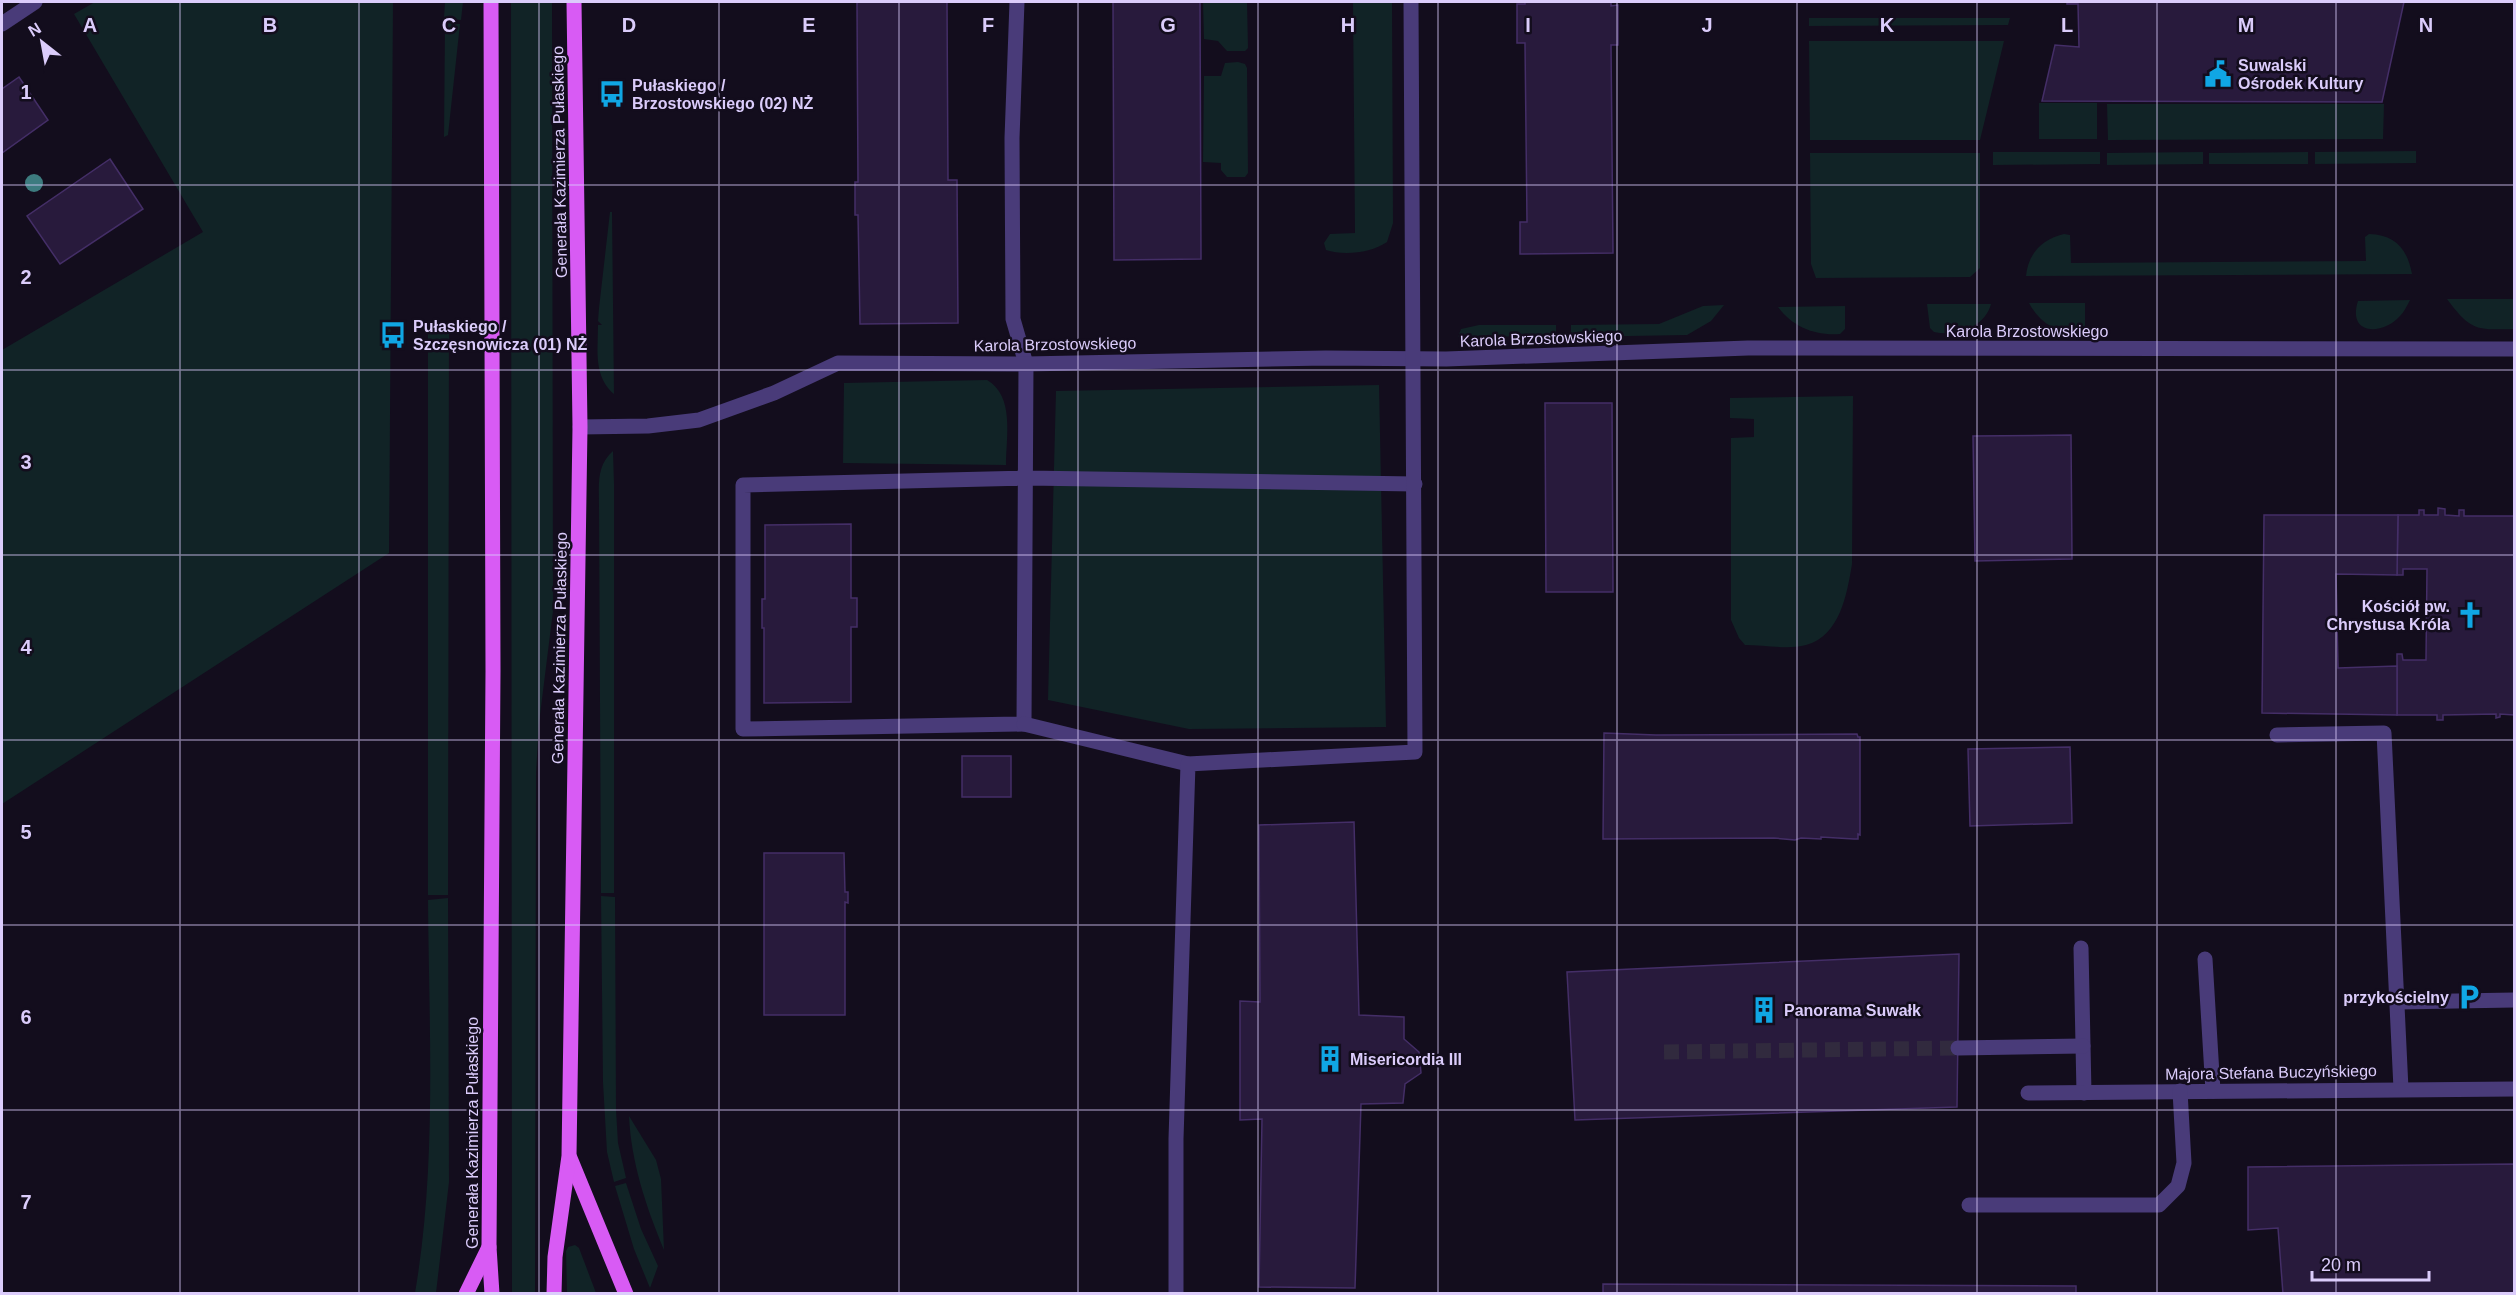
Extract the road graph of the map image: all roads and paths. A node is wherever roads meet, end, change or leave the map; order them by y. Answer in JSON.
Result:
{"nodes":[{"id":1,"x":35,"y":2,"type":"edge"},
{"id":2,"x":492,"y":2,"type":"edge"},
{"id":3,"x":574,"y":2,"type":"edge"},
{"id":4,"x":1017,"y":2,"type":"edge"},
{"id":5,"x":1412,"y":2,"type":"edge"},
{"id":6,"x":2,"y":24,"type":"edge"},
{"id":7,"x":2514,"y":349,"type":"edge"},
{"id":8,"x":1414,"y":358,"type":"junction"},
{"id":9,"x":1026,"y":363,"type":"junction"},
{"id":10,"x":580,"y":427,"type":"junction"},
{"id":11,"x":1027,"y":478,"type":"junction"},
{"id":12,"x":1415,"y":484,"type":"junction"},
{"id":13,"x":1024,"y":724,"type":"junction"},
{"id":14,"x":2277,"y":735,"type":"dead end"},
{"id":15,"x":1188,"y":764,"type":"junction"},
{"id":16,"x":2080,"y":948,"type":"dead end"},
{"id":17,"x":2205,"y":959,"type":"dead end"},
{"id":18,"x":2514,"y":1000,"type":"edge"},
{"id":19,"x":2398,"y":1002,"type":"junction"},
{"id":20,"x":2083,"y":1046,"type":"junction"},
{"id":21,"x":1958,"y":1048,"type":"tunnel mouth"},
{"id":22,"x":2401,"y":1089,"type":"junction"},
{"id":23,"x":2514,"y":1089,"type":"edge"},
{"id":24,"x":2180,"y":1091,"type":"junction"},
{"id":25,"x":2212,"y":1091,"type":"junction"},
{"id":26,"x":2028,"y":1093,"type":"dead end"},
{"id":27,"x":2084,"y":1093,"type":"junction"},
{"id":28,"x":569,"y":1156,"type":"junction"},
{"id":29,"x":1969,"y":1205,"type":"dead end"},
{"id":30,"x":489,"y":1247,"type":"junction"},
{"id":31,"x":466,"y":1293,"type":"edge"},
{"id":32,"x":492,"y":1293,"type":"edge"},
{"id":33,"x":554,"y":1293,"type":"edge"},
{"id":34,"x":626,"y":1293,"type":"edge"},
{"id":35,"x":1176,"y":1293,"type":"edge"}],
"edges":[{"from":1,"to":6,"type":"street"},
{"from":2,"to":30,"type":"main road","name":"Generała Kazimierza Pułaskiego"},
{"from":3,"to":10,"type":"main road","name":"Generała Kazimierza Pułaskiego"},
{"from":4,"to":9,"type":"street"},
{"from":5,"to":8,"type":"street"},
{"from":7,"to":8,"type":"street","name":"Karola Brzostowskiego"},
{"from":8,"to":9,"type":"street","name":"Karola Brzostowskiego"},
{"from":8,"to":12,"type":"street"},
{"from":9,"to":10,"type":"street","name":"Karola Brzostowskiego"},
{"from":9,"to":11,"type":"street"},
{"from":10,"to":28,"type":"main road","name":"Generała Kazimierza Pułaskiego"},
{"from":11,"to":12,"type":"street"},
{"from":11,"to":13,"type":"street"},
{"from":11,"to":13,"type":"street"},
{"from":12,"to":15,"type":"street"},
{"from":13,"to":15,"type":"street"},
{"from":14,"to":19,"type":"street"},
{"from":15,"to":35,"type":"street"},
{"from":16,"to":20,"type":"street"},
{"from":17,"to":25,"type":"street"},
{"from":18,"to":19,"type":"street"},
{"from":19,"to":22,"type":"street"},
{"from":20,"to":21,"type":"street"},
{"from":20,"to":27,"type":"street"},
{"from":22,"to":23,"type":"street","name":"Majora Stefana Buczyńskiego"},
{"from":22,"to":25,"type":"street","name":"Majora Stefana Buczyńskiego"},
{"from":24,"to":25,"type":"street","name":"Majora Stefana Buczyńskiego"},
{"from":24,"to":27,"type":"street","name":"Majora Stefana Buczyńskiego"},
{"from":24,"to":29,"type":"street"},
{"from":26,"to":27,"type":"street","name":"Majora Stefana Buczyńskiego"},
{"from":28,"to":33,"type":"main road","name":"Generała Kazimierza Pułaskiego"},
{"from":28,"to":34,"type":"main road"},
{"from":30,"to":31,"type":"main road"},
{"from":30,"to":32,"type":"main road","name":"Generała Kazimierza Pułaskiego"}]}
